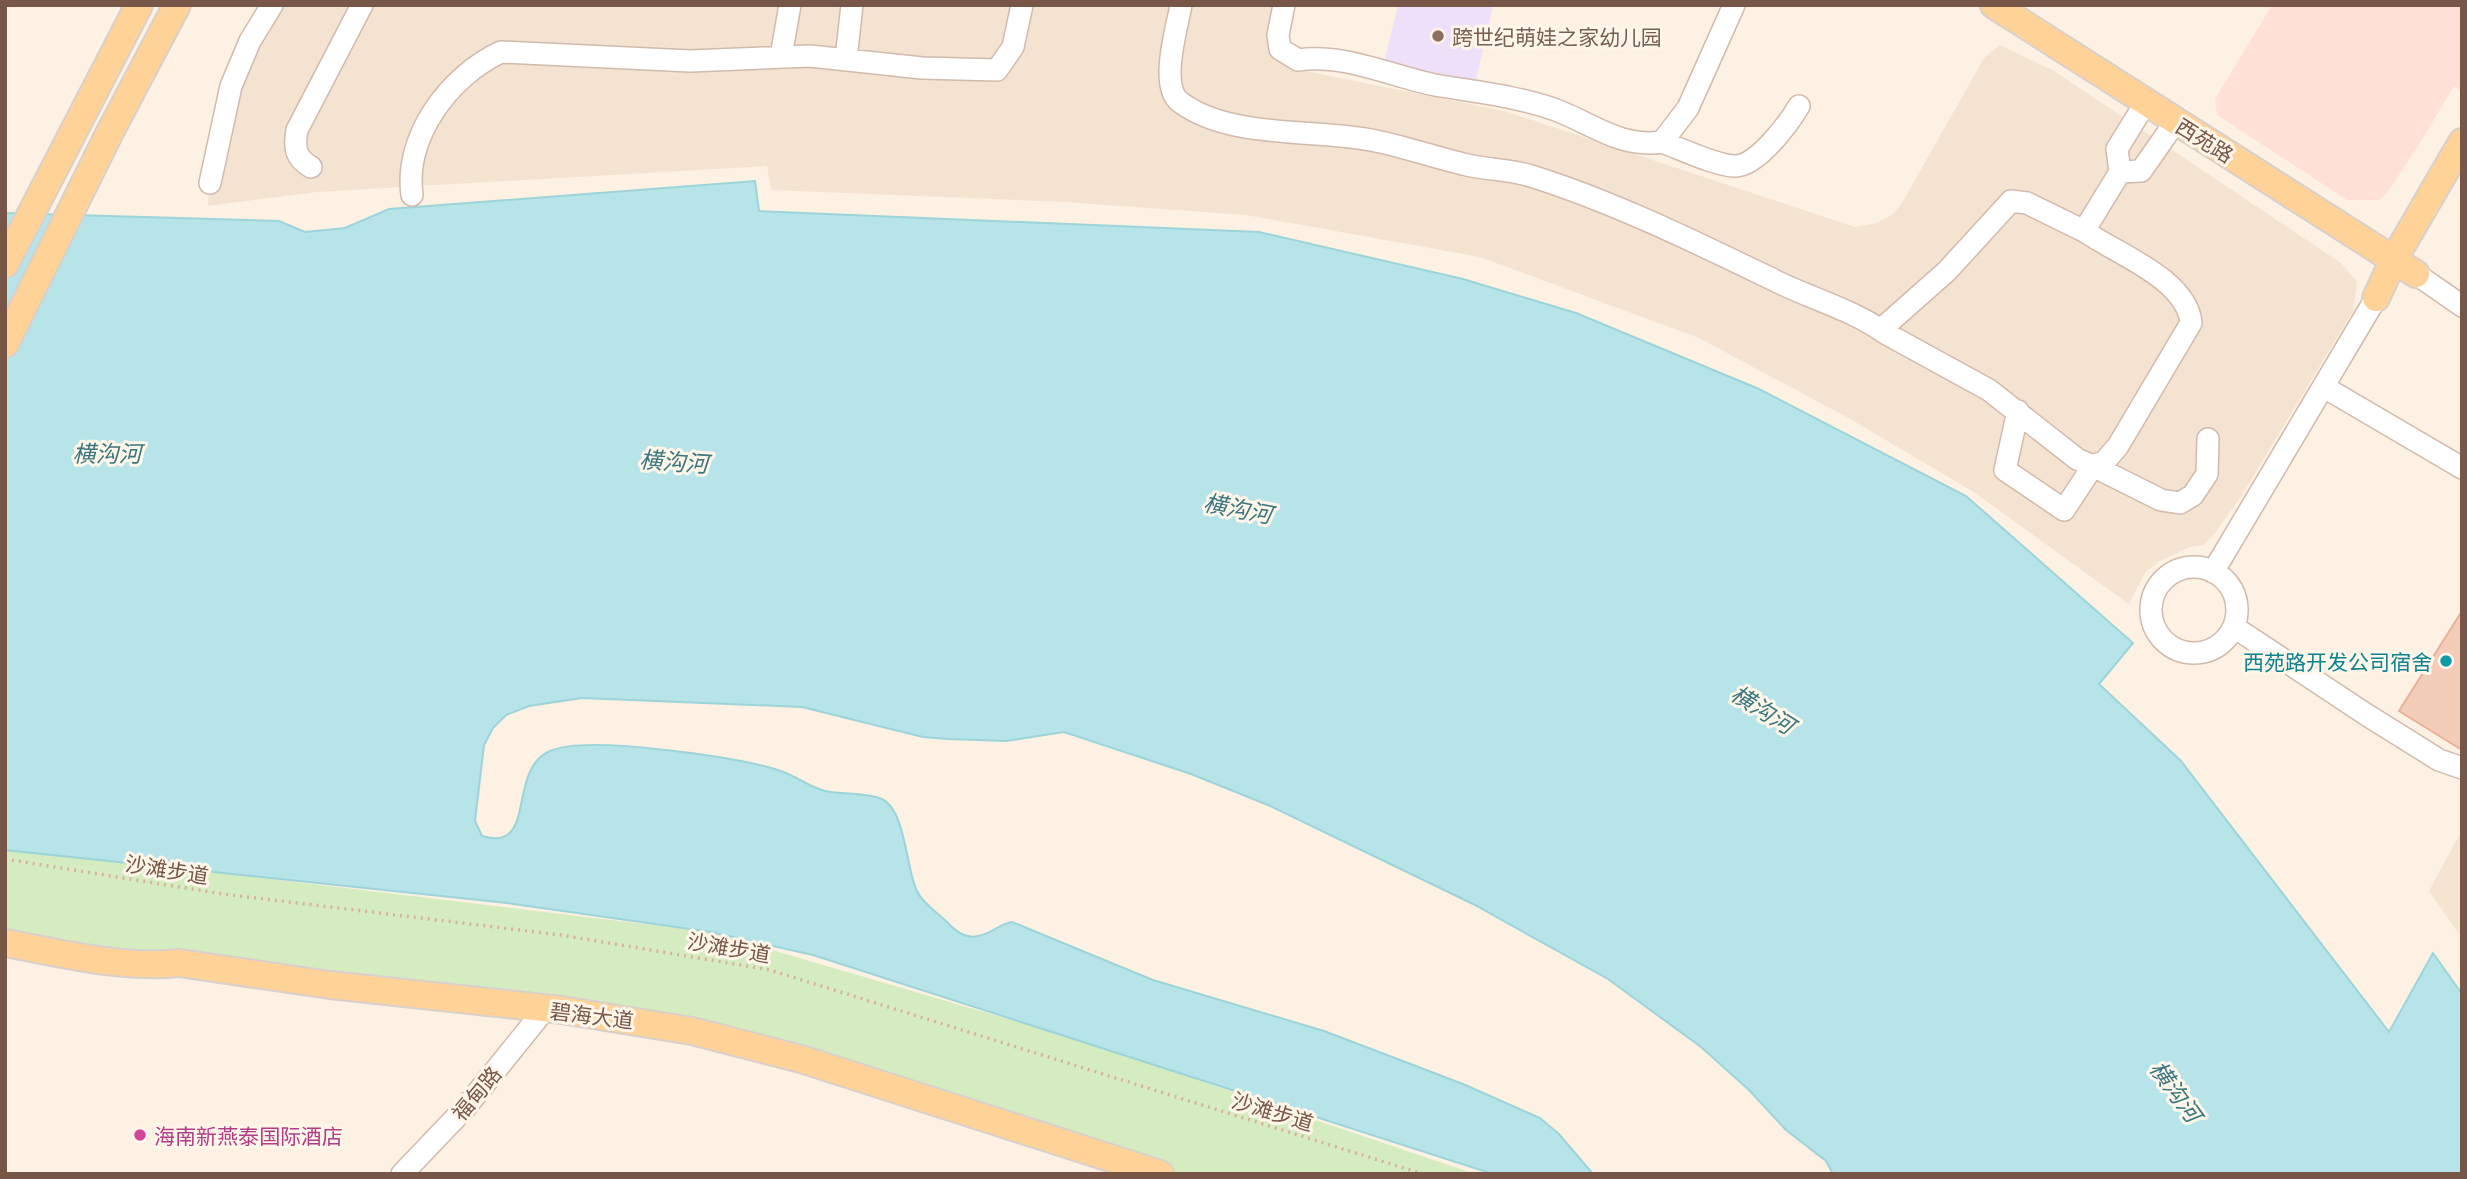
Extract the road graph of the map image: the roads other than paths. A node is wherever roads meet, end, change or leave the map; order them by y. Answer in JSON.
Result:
{"nodes":[{"id":1,"x":139,"y":5,"type":"edge"},
{"id":2,"x":177,"y":5,"type":"edge"},
{"id":3,"x":272,"y":5,"type":"edge"},
{"id":4,"x":362,"y":5,"type":"edge"},
{"id":5,"x":790,"y":5,"type":"edge"},
{"id":6,"x":852,"y":5,"type":"edge"},
{"id":7,"x":1022,"y":5,"type":"edge"},
{"id":8,"x":1181,"y":5,"type":"edge"},
{"id":9,"x":1284,"y":5,"type":"edge"},
{"id":10,"x":1734,"y":5,"type":"edge"},
{"id":11,"x":1994,"y":5,"type":"edge"},
{"id":12,"x":781,"y":56,"type":"junction"},
{"id":13,"x":846,"y":59,"type":"junction"},
{"id":14,"x":2146,"y":102,"type":"junction"},
{"id":15,"x":1799,"y":106,"type":"dead end"},
{"id":16,"x":2176,"y":121,"type":"junction"},
{"id":17,"x":1662,"y":142,"type":"junction"},
{"id":18,"x":2462,"y":142,"type":"edge"},
{"id":19,"x":311,"y":167,"type":"dead end"},
{"id":20,"x":2462,"y":168,"type":"edge"},
{"id":21,"x":2120,"y":172,"type":"junction"},
{"id":22,"x":210,"y":183,"type":"dead end"},
{"id":23,"x":412,"y":195,"type":"dead end"},
{"id":24,"x":2084,"y":231,"type":"junction"},
{"id":25,"x":5,"y":264,"type":"edge"},
{"id":26,"x":2405,"y":267,"type":"junction"},
{"id":27,"x":2459,"y":297,"type":"edge"},
{"id":28,"x":2376,"y":298,"type":"joint"},
{"id":29,"x":1885,"y":333,"type":"junction"},
{"id":30,"x":5,"y":344,"type":"edge"},
{"id":31,"x":2323,"y":387,"type":"junction"},
{"id":32,"x":2018,"y":411,"type":"junction"},
{"id":33,"x":2208,"y":439,"type":"dead end"},
{"id":34,"x":2093,"y":466,"type":"junction"},
{"id":35,"x":2462,"y":468,"type":"edge"},
{"id":36,"x":2213,"y":572,"type":"junction"},
{"id":37,"x":2234,"y":627,"type":"junction"},
{"id":38,"x":2462,"y":768,"type":"edge"},
{"id":39,"x":5,"y":943,"type":"edge"},
{"id":40,"x":5,"y":954,"type":"edge"},
{"id":41,"x":541,"y":1014,"type":"junction"},
{"id":42,"x":402,"y":1174,"type":"edge"},
{"id":43,"x":1126,"y":1174,"type":"edge"},
{"id":44,"x":1160,"y":1174,"type":"edge"}],
"edges":[{"from":1,"to":25,"type":"main road"},
{"from":2,"to":30,"type":"main road"},
{"from":3,"to":22,"type":"street"},
{"from":4,"to":19,"type":"street"},
{"from":5,"to":12,"type":"street"},
{"from":6,"to":13,"type":"street"},
{"from":7,"to":13,"type":"street"},
{"from":8,"to":29,"type":"street"},
{"from":9,"to":17,"type":"street"},
{"from":10,"to":17,"type":"street"},
{"from":11,"to":14,"type":"main road","name":"西苑路"},
{"from":12,"to":13,"type":"street"},
{"from":12,"to":23,"type":"street"},
{"from":14,"to":16,"type":"main road","name":"西苑路"},
{"from":14,"to":21,"type":"street"},
{"from":15,"to":17,"type":"street"},
{"from":16,"to":21,"type":"street"},
{"from":16,"to":26,"type":"main road","name":"西苑路"},
{"from":18,"to":26,"type":"main road"},
{"from":20,"to":26,"type":"main road"},
{"from":21,"to":24,"type":"street"},
{"from":24,"to":29,"type":"street"},
{"from":24,"to":34,"type":"street"},
{"from":26,"to":27,"type":"street"},
{"from":26,"to":28,"type":"main road"},
{"from":28,"to":31,"type":"street"},
{"from":29,"to":32,"type":"street"},
{"from":31,"to":35,"type":"street"},
{"from":31,"to":36,"type":"street"},
{"from":32,"to":34,"type":"street"},
{"from":32,"to":34,"type":"street"},
{"from":33,"to":34,"type":"street"},
{"from":36,"to":37,"type":"street"},
{"from":36,"to":37,"type":"street"},
{"from":37,"to":38,"type":"street"},
{"from":39,"to":41,"type":"main road","name":"碧海大道"},
{"from":40,"to":41,"type":"main road","name":"碧海大道"},
{"from":41,"to":42,"type":"street","name":"福甸路"},
{"from":41,"to":43,"type":"main road","name":"碧海大道"},
{"from":41,"to":44,"type":"main road","name":"碧海大道"}]}
